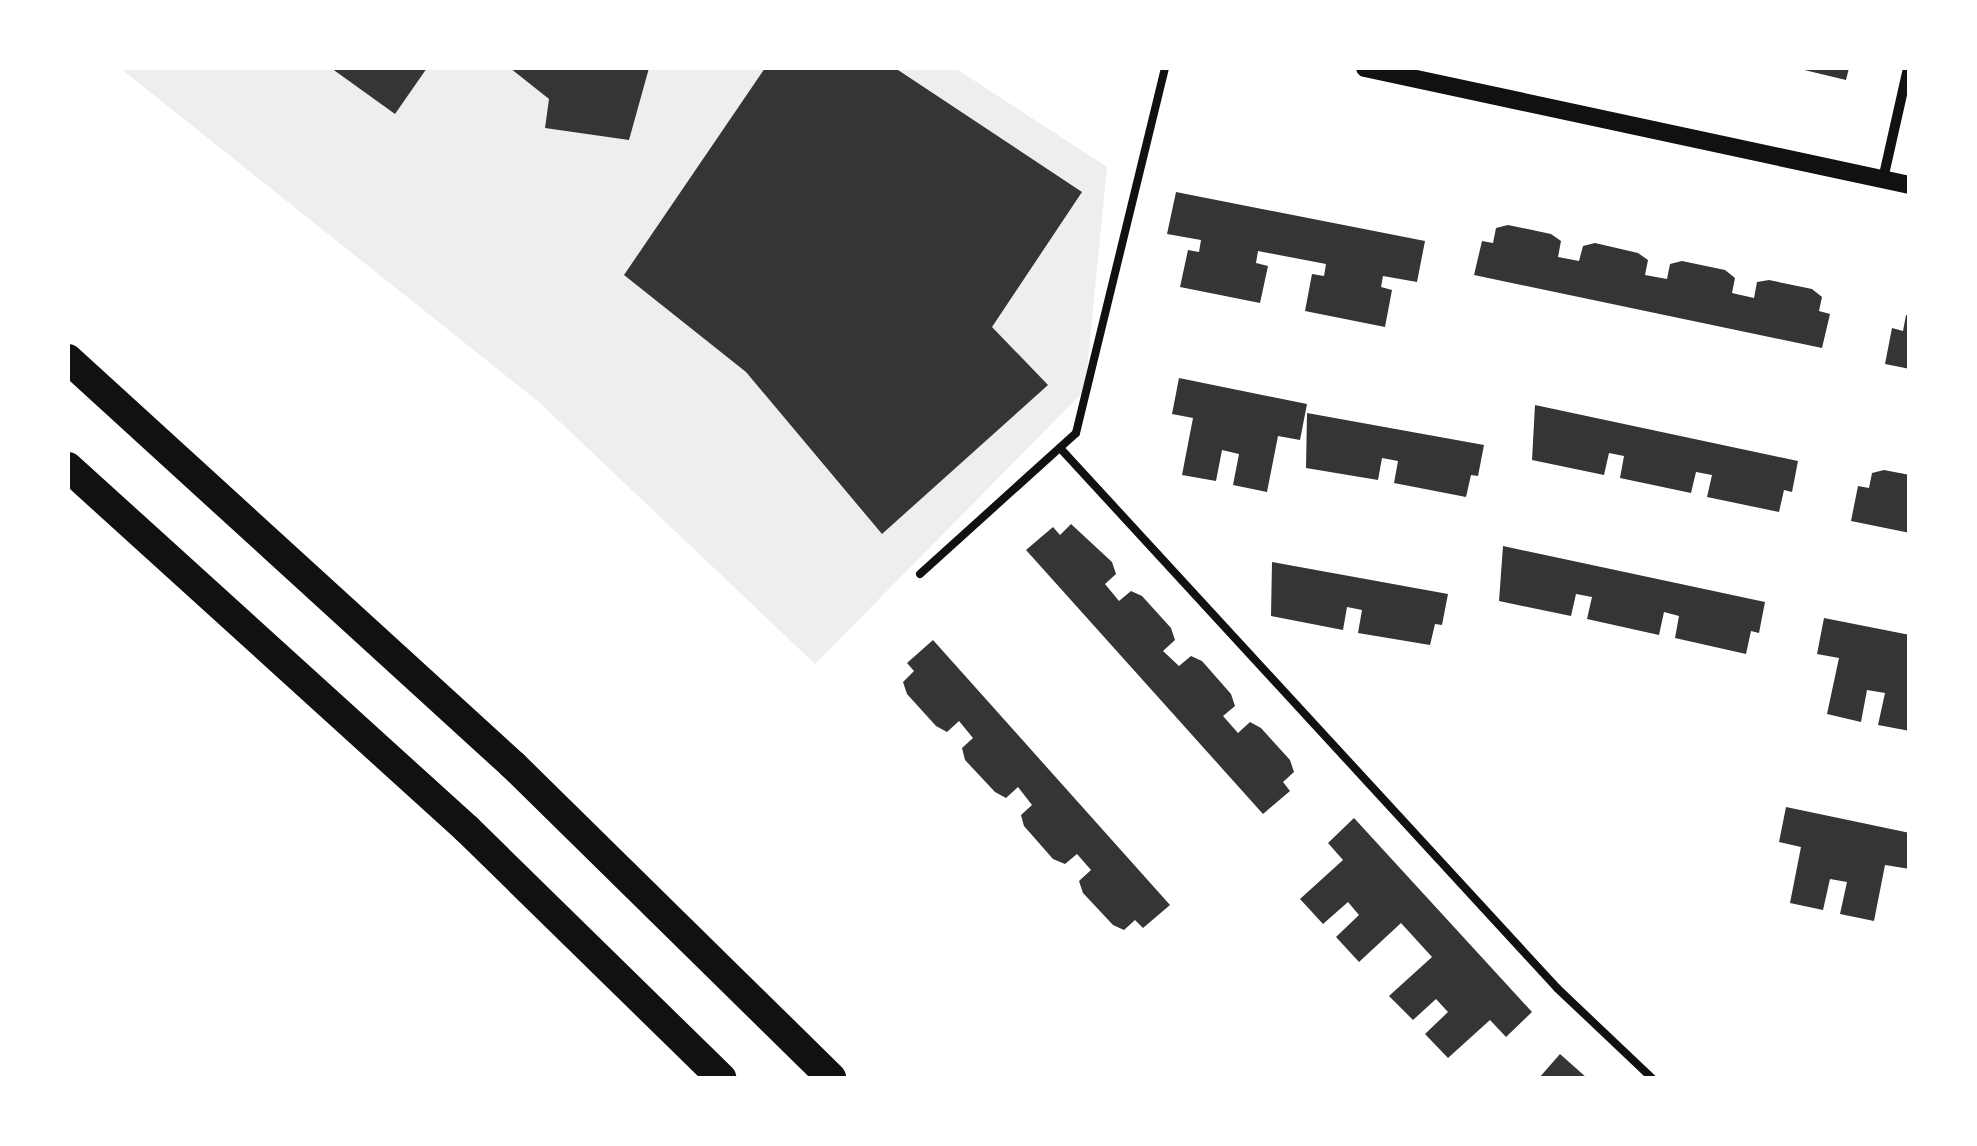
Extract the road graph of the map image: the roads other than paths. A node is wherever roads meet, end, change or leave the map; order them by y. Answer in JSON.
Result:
{"nodes":[{"id":1,"x":1166,"y":68,"type":"edge"},
{"id":2,"x":1365,"y":68,"type":"edge"},
{"id":3,"x":1908,"y":68,"type":"edge"},
{"id":4,"x":1883,"y":179,"type":"junction"},
{"id":5,"x":1910,"y":185,"type":"edge"},
{"id":6,"x":68,"y":360,"type":"edge"},
{"id":7,"x":1060,"y":448,"type":"junction"},
{"id":8,"x":68,"y":468,"type":"edge"},
{"id":9,"x":920,"y":574,"type":"dead end"},
{"id":10,"x":721,"y":1078,"type":"edge"},
{"id":11,"x":831,"y":1078,"type":"edge"},
{"id":12,"x":1652,"y":1078,"type":"edge"}],
"edges":[{"from":1,"to":7,"type":"lane"},
{"from":2,"to":4,"type":"street"},
{"from":3,"to":4,"type":"street"},
{"from":4,"to":5,"type":"street"},
{"from":6,"to":11,"type":"highway"},
{"from":7,"to":9,"type":"lane"},
{"from":7,"to":12,"type":"lane"},
{"from":8,"to":10,"type":"highway"}]}
